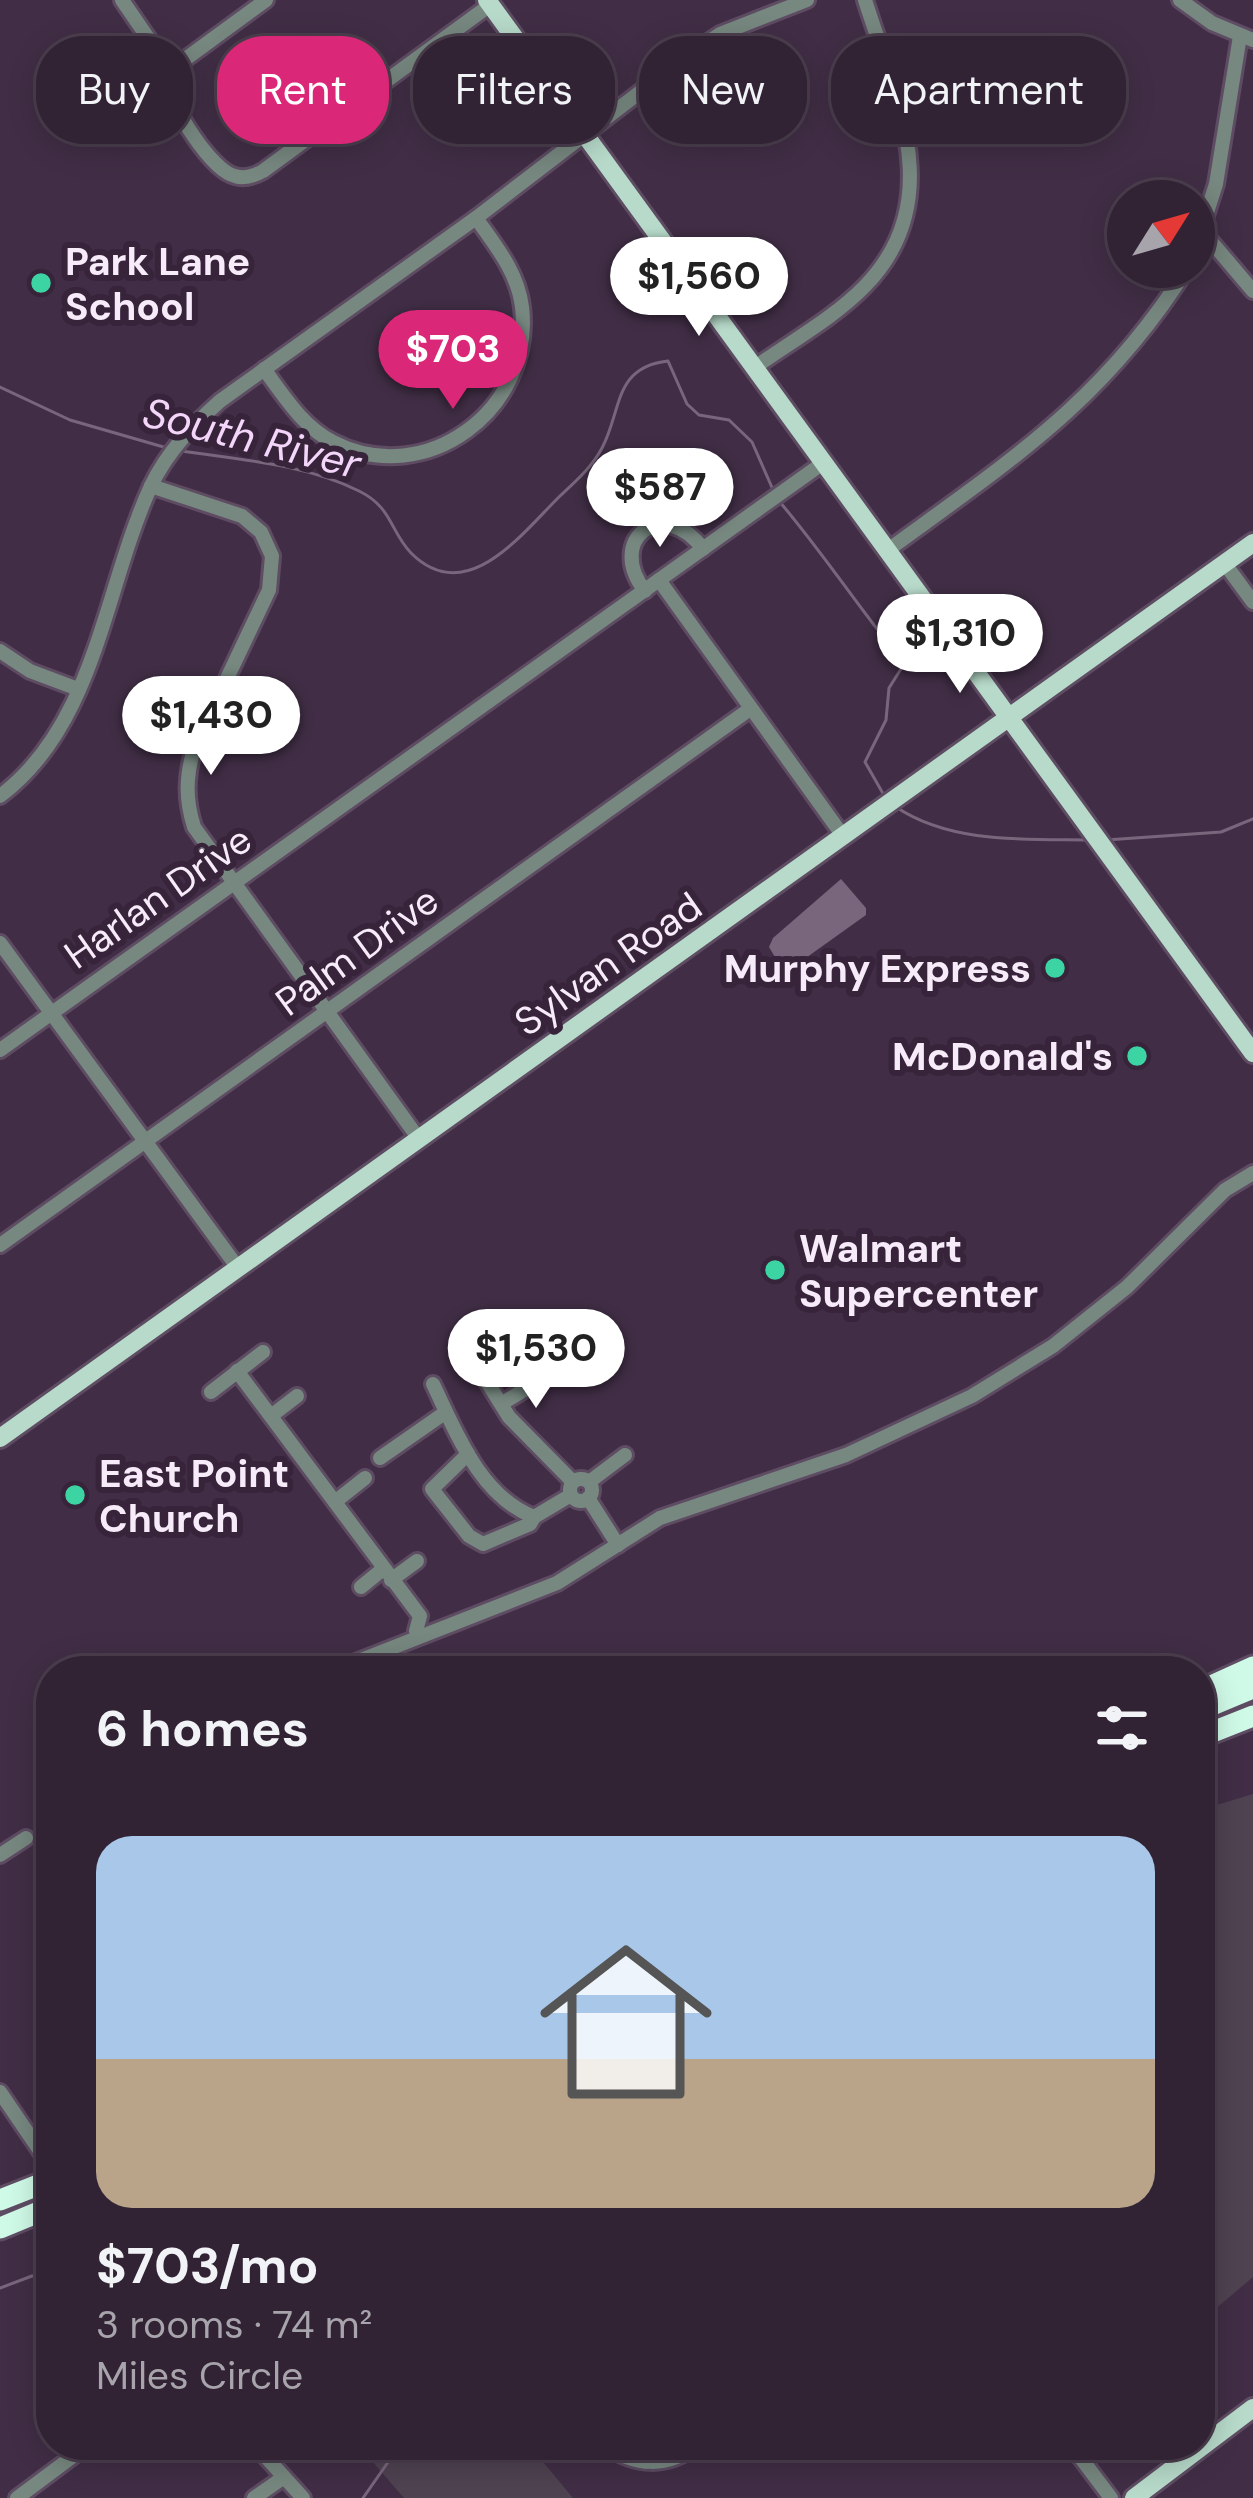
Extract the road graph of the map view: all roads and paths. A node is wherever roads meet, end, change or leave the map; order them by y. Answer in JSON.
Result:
{"nodes":[{"id":1,"x":122,"y":0,"type":"edge"},
{"id":2,"x":266,"y":0,"type":"edge"},
{"id":3,"x":806,"y":0,"type":"edge"},
{"id":4,"x":865,"y":0,"type":"edge"},
{"id":5,"x":1180,"y":0,"type":"edge"},
{"id":6,"x":489,"y":2,"type":"edge"},
{"id":7,"x":147,"y":36,"type":"edge"},
{"id":8,"x":513,"y":36,"type":"edge"},
{"id":9,"x":1247,"y":38,"type":"edge"},
{"id":10,"x":193,"y":57,"type":"edge"},
{"id":11,"x":615,"y":114,"type":"edge"},
{"id":12,"x":193,"y":134,"type":"edge"},
{"id":13,"x":575,"y":144,"type":"edge"},
{"id":14,"x":589,"y":144,"type":"edge"},
{"id":15,"x":1215,"y":188,"type":"edge"},
{"id":16,"x":476,"y":218,"type":"junction"},
{"id":17,"x":1215,"y":246,"type":"edge"},
{"id":18,"x":1173,"y":288,"type":"edge"},
{"id":19,"x":1253,"y":291,"type":"edge"},
{"id":20,"x":754,"y":368,"type":"junction"},
{"id":21,"x":264,"y":369,"type":"junction"},
{"id":22,"x":823,"y":463,"type":"junction"},
{"id":23,"x":152,"y":486,"type":"junction"},
{"id":24,"x":1253,"y":543,"type":"edge"},
{"id":25,"x":704,"y":549,"type":"junction"},
{"id":26,"x":887,"y":550,"type":"junction"},
{"id":27,"x":1225,"y":564,"type":"junction"},
{"id":28,"x":659,"y":580,"type":"junction"},
{"id":29,"x":644,"y":591,"type":"junction"},
{"id":30,"x":1253,"y":602,"type":"edge"},
{"id":31,"x":0,"y":651,"type":"edge"},
{"id":32,"x":78,"y":689,"type":"junction"},
{"id":33,"x":750,"y":709,"type":"junction"},
{"id":34,"x":1008,"y":716,"type":"junction"},
{"id":35,"x":0,"y":796,"type":"edge"},
{"id":36,"x":843,"y":836,"type":"junction"},
{"id":37,"x":233,"y":884,"type":"junction"},
{"id":38,"x":0,"y":943,"type":"edge"},
{"id":39,"x":327,"y":1013,"type":"junction"},
{"id":40,"x":50,"y":1014,"type":"junction"},
{"id":41,"x":0,"y":1050,"type":"edge"},
{"id":42,"x":1253,"y":1053,"type":"edge"},
{"id":43,"x":419,"y":1139,"type":"junction"},
{"id":44,"x":144,"y":1142,"type":"junction"},
{"id":45,"x":1253,"y":1173,"type":"edge"},
{"id":46,"x":0,"y":1244,"type":"edge"},
{"id":47,"x":238,"y":1268,"type":"junction"},
{"id":48,"x":263,"y":1352,"type":"dead end"},
{"id":49,"x":471,"y":1356,"type":"dead end"},
{"id":50,"x":237,"y":1371,"type":"junction"},
{"id":51,"x":560,"y":1374,"type":"dead end"},
{"id":52,"x":433,"y":1384,"type":"dead end"},
{"id":53,"x":211,"y":1392,"type":"dead end"},
{"id":54,"x":297,"y":1396,"type":"dead end"},
{"id":55,"x":501,"y":1404,"type":"junction"},
{"id":56,"x":446,"y":1412,"type":"junction"},
{"id":57,"x":271,"y":1416,"type":"junction"},
{"id":58,"x":0,"y":1438,"type":"edge"},
{"id":59,"x":468,"y":1454,"type":"junction"},
{"id":60,"x":625,"y":1455,"type":"dead end"},
{"id":61,"x":380,"y":1459,"type":"dead end"},
{"id":62,"x":365,"y":1478,"type":"dead end"},
{"id":63,"x":580,"y":1489,"type":"junction"},
{"id":64,"x":336,"y":1501,"type":"junction"},
{"id":65,"x":534,"y":1517,"type":"junction"},
{"id":66,"x":618,"y":1545,"type":"junction"},
{"id":67,"x":417,"y":1561,"type":"dead end"},
{"id":68,"x":387,"y":1575,"type":"junction"},
{"id":69,"x":362,"y":1587,"type":"dead end"},
{"id":70,"x":417,"y":1634,"type":"junction"},
{"id":71,"x":366,"y":1656,"type":"edge"},
{"id":72,"x":1253,"y":1667,"type":"edge"},
{"id":73,"x":1215,"y":1684,"type":"edge"},
{"id":74,"x":1253,"y":1688,"type":"edge"},
{"id":75,"x":1215,"y":1704,"type":"edge"},
{"id":76,"x":1253,"y":1716,"type":"edge"},
{"id":77,"x":1215,"y":1732,"type":"edge"},
{"id":78,"x":1253,"y":1732,"type":"edge"},
{"id":79,"x":1215,"y":1737,"type":"edge"},
{"id":80,"x":26,"y":1838,"type":"dead end"},
{"id":81,"x":0,"y":1855,"type":"edge"},
{"id":82,"x":0,"y":2092,"type":"edge"},
{"id":83,"x":36,"y":2145,"type":"edge"},
{"id":84,"x":36,"y":2186,"type":"edge"},
{"id":85,"x":0,"y":2200,"type":"edge"},
{"id":86,"x":36,"y":2213,"type":"edge"},
{"id":87,"x":0,"y":2228,"type":"edge"},
{"id":88,"x":1253,"y":2408,"type":"edge"},
{"id":89,"x":1215,"y":2437,"type":"edge"},
{"id":90,"x":68,"y":2460,"type":"edge"},
{"id":91,"x":269,"y":2460,"type":"edge"},
{"id":92,"x":641,"y":2460,"type":"edge"},
{"id":93,"x":672,"y":2460,"type":"edge"},
{"id":94,"x":1083,"y":2460,"type":"edge"},
{"id":95,"x":1184,"y":2460,"type":"edge"},
{"id":96,"x":284,"y":2476,"type":"junction"},
{"id":97,"x":17,"y":2498,"type":"edge"},
{"id":98,"x":254,"y":2498,"type":"edge"},
{"id":99,"x":303,"y":2498,"type":"edge"},
{"id":100,"x":1112,"y":2498,"type":"edge"},
{"id":101,"x":1134,"y":2498,"type":"edge"}],
"edges":[{"from":1,"to":7,"type":"street"},
{"from":2,"to":10,"type":"street"},
{"from":3,"to":11,"type":"street"},
{"from":4,"to":20,"type":"street"},
{"from":5,"to":9,"type":"street"},
{"from":6,"to":8,"type":"main road"},
{"from":6,"to":12,"type":"street"},
{"from":9,"to":15,"type":"street"},
{"from":13,"to":16,"type":"street"},
{"from":14,"to":20,"type":"main road"},
{"from":16,"to":21,"type":"street"},
{"from":16,"to":21,"type":"street"},
{"from":17,"to":19,"type":"street"},
{"from":18,"to":26,"type":"street"},
{"from":20,"to":22,"type":"main road"},
{"from":21,"to":23,"type":"street"},
{"from":22,"to":25,"type":"street","name":"Harlan Drive"},
{"from":22,"to":26,"type":"main road"},
{"from":23,"to":32,"type":"street"},
{"from":23,"to":37,"type":"street"},
{"from":24,"to":27,"type":"main road","name":"Sylvan Road"},
{"from":25,"to":28,"type":"street","name":"Harlan Drive"},
{"from":25,"to":29,"type":"street"},
{"from":26,"to":34,"type":"main road"},
{"from":27,"to":30,"type":"street"},
{"from":27,"to":34,"type":"main road","name":"Sylvan Road"},
{"from":28,"to":29,"type":"street","name":"Harlan Drive"},
{"from":28,"to":33,"type":"street"},
{"from":29,"to":37,"type":"street","name":"Harlan Drive"},
{"from":31,"to":32,"type":"street"},
{"from":32,"to":35,"type":"street"},
{"from":33,"to":36,"type":"street"},
{"from":33,"to":39,"type":"street","name":"Palm Drive"},
{"from":34,"to":36,"type":"main road","name":"Sylvan Road"},
{"from":34,"to":42,"type":"main road"},
{"from":36,"to":43,"type":"main road","name":"Sylvan Road"},
{"from":37,"to":39,"type":"street"},
{"from":37,"to":40,"type":"street","name":"Harlan Drive"},
{"from":38,"to":40,"type":"street"},
{"from":39,"to":43,"type":"street"},
{"from":39,"to":44,"type":"street","name":"Palm Drive"},
{"from":40,"to":41,"type":"street","name":"Harlan Drive"},
{"from":40,"to":44,"type":"street"},
{"from":43,"to":47,"type":"main road","name":"Sylvan Road"},
{"from":44,"to":46,"type":"street","name":"Palm Drive"},
{"from":44,"to":47,"type":"street"},
{"from":45,"to":66,"type":"street"},
{"from":47,"to":58,"type":"main road","name":"Sylvan Road"},
{"from":48,"to":50,"type":"street"},
{"from":49,"to":55,"type":"street"},
{"from":50,"to":53,"type":"street"},
{"from":50,"to":57,"type":"street"},
{"from":51,"to":55,"type":"street"},
{"from":52,"to":56,"type":"street"},
{"from":54,"to":57,"type":"street"},
{"from":55,"to":63,"type":"street"},
{"from":56,"to":59,"type":"street"},
{"from":56,"to":61,"type":"street"},
{"from":57,"to":64,"type":"street"},
{"from":59,"to":65,"type":"street"},
{"from":59,"to":65,"type":"street"},
{"from":60,"to":63,"type":"street"},
{"from":62,"to":64,"type":"street"},
{"from":63,"to":65,"type":"street"},
{"from":63,"to":66,"type":"street"},
{"from":64,"to":68,"type":"street"},
{"from":66,"to":70,"type":"street"},
{"from":67,"to":68,"type":"street"},
{"from":68,"to":69,"type":"street"},
{"from":68,"to":70,"type":"street"},
{"from":70,"to":71,"type":"street"},
{"from":72,"to":73,"type":"highway"},
{"from":74,"to":75,"type":"highway"},
{"from":76,"to":77,"type":"highway"},
{"from":78,"to":79,"type":"highway"},
{"from":80,"to":81,"type":"street"},
{"from":82,"to":83,"type":"street"},
{"from":84,"to":85,"type":"highway"},
{"from":86,"to":87,"type":"highway"},
{"from":88,"to":89,"type":"main road"},
{"from":90,"to":97,"type":"street"},
{"from":91,"to":96,"type":"street"},
{"from":92,"to":93,"type":"street"},
{"from":94,"to":100,"type":"street"},
{"from":95,"to":101,"type":"main road"},
{"from":96,"to":98,"type":"street"},
{"from":96,"to":99,"type":"street"}]}
